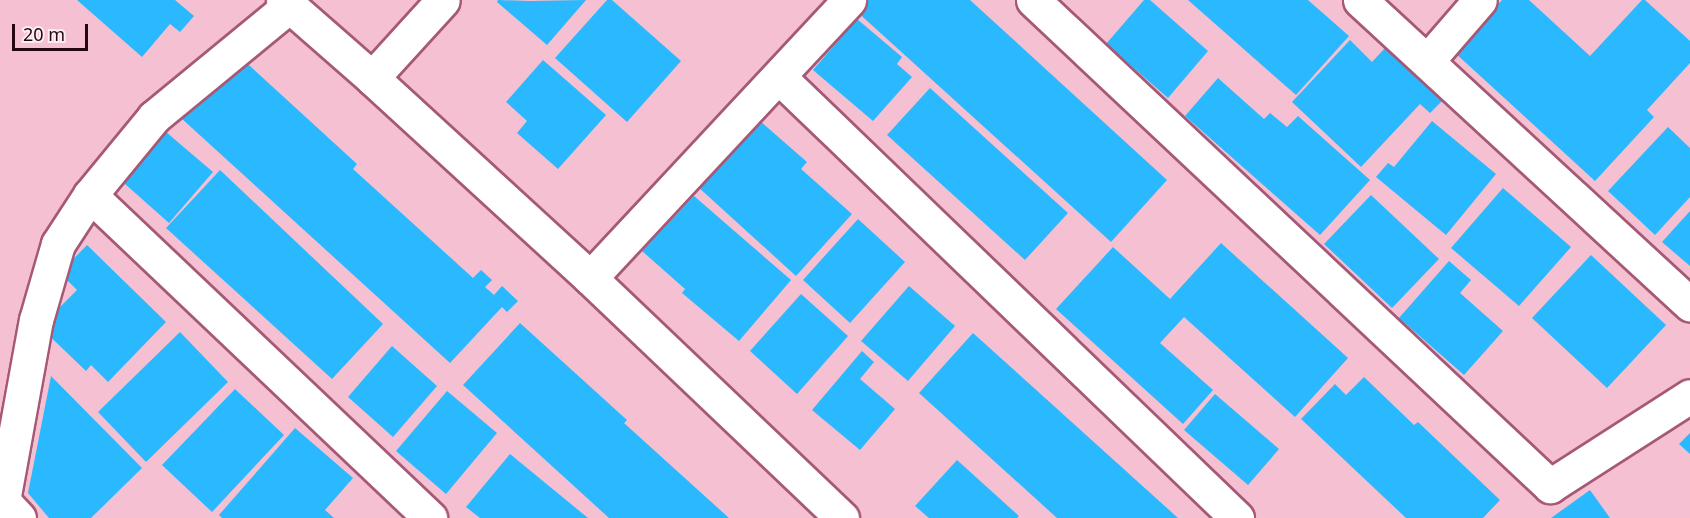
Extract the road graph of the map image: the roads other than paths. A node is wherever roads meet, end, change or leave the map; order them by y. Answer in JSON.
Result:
{"nodes":[{"id":1,"x":443,"y":0,"type":"edge"},
{"id":2,"x":849,"y":0,"type":"edge"},
{"id":3,"x":1034,"y":0,"type":"edge"},
{"id":4,"x":1360,"y":0,"type":"edge"},
{"id":5,"x":1480,"y":0,"type":"edge"},
{"id":6,"x":286,"y":3,"type":"edge"},
{"id":7,"x":1428,"y":60,"type":"junction"},
{"id":8,"x":779,"y":77,"type":"junction"},
{"id":9,"x":372,"y":78,"type":"junction"},
{"id":10,"x":90,"y":195,"type":"junction"},
{"id":11,"x":590,"y":278,"type":"junction"},
{"id":12,"x":1690,"y":304,"type":"edge"},
{"id":13,"x":1690,"y":396,"type":"edge"},
{"id":14,"x":19,"y":518,"type":"edge"},
{"id":15,"x":430,"y":518,"type":"edge"},
{"id":16,"x":842,"y":518,"type":"edge"},
{"id":17,"x":1237,"y":518,"type":"edge"}],
"edges":[{"from":1,"to":9,"type":"street"},
{"from":2,"to":8,"type":"street"},
{"from":3,"to":13,"type":"street"},
{"from":4,"to":7,"type":"street"},
{"from":5,"to":7,"type":"street"},
{"from":6,"to":9,"type":"street"},
{"from":6,"to":10,"type":"street"},
{"from":7,"to":12,"type":"street"},
{"from":8,"to":11,"type":"street"},
{"from":8,"to":17,"type":"street"},
{"from":9,"to":11,"type":"street"},
{"from":10,"to":14,"type":"street"},
{"from":10,"to":15,"type":"street"},
{"from":11,"to":16,"type":"street"}]}
